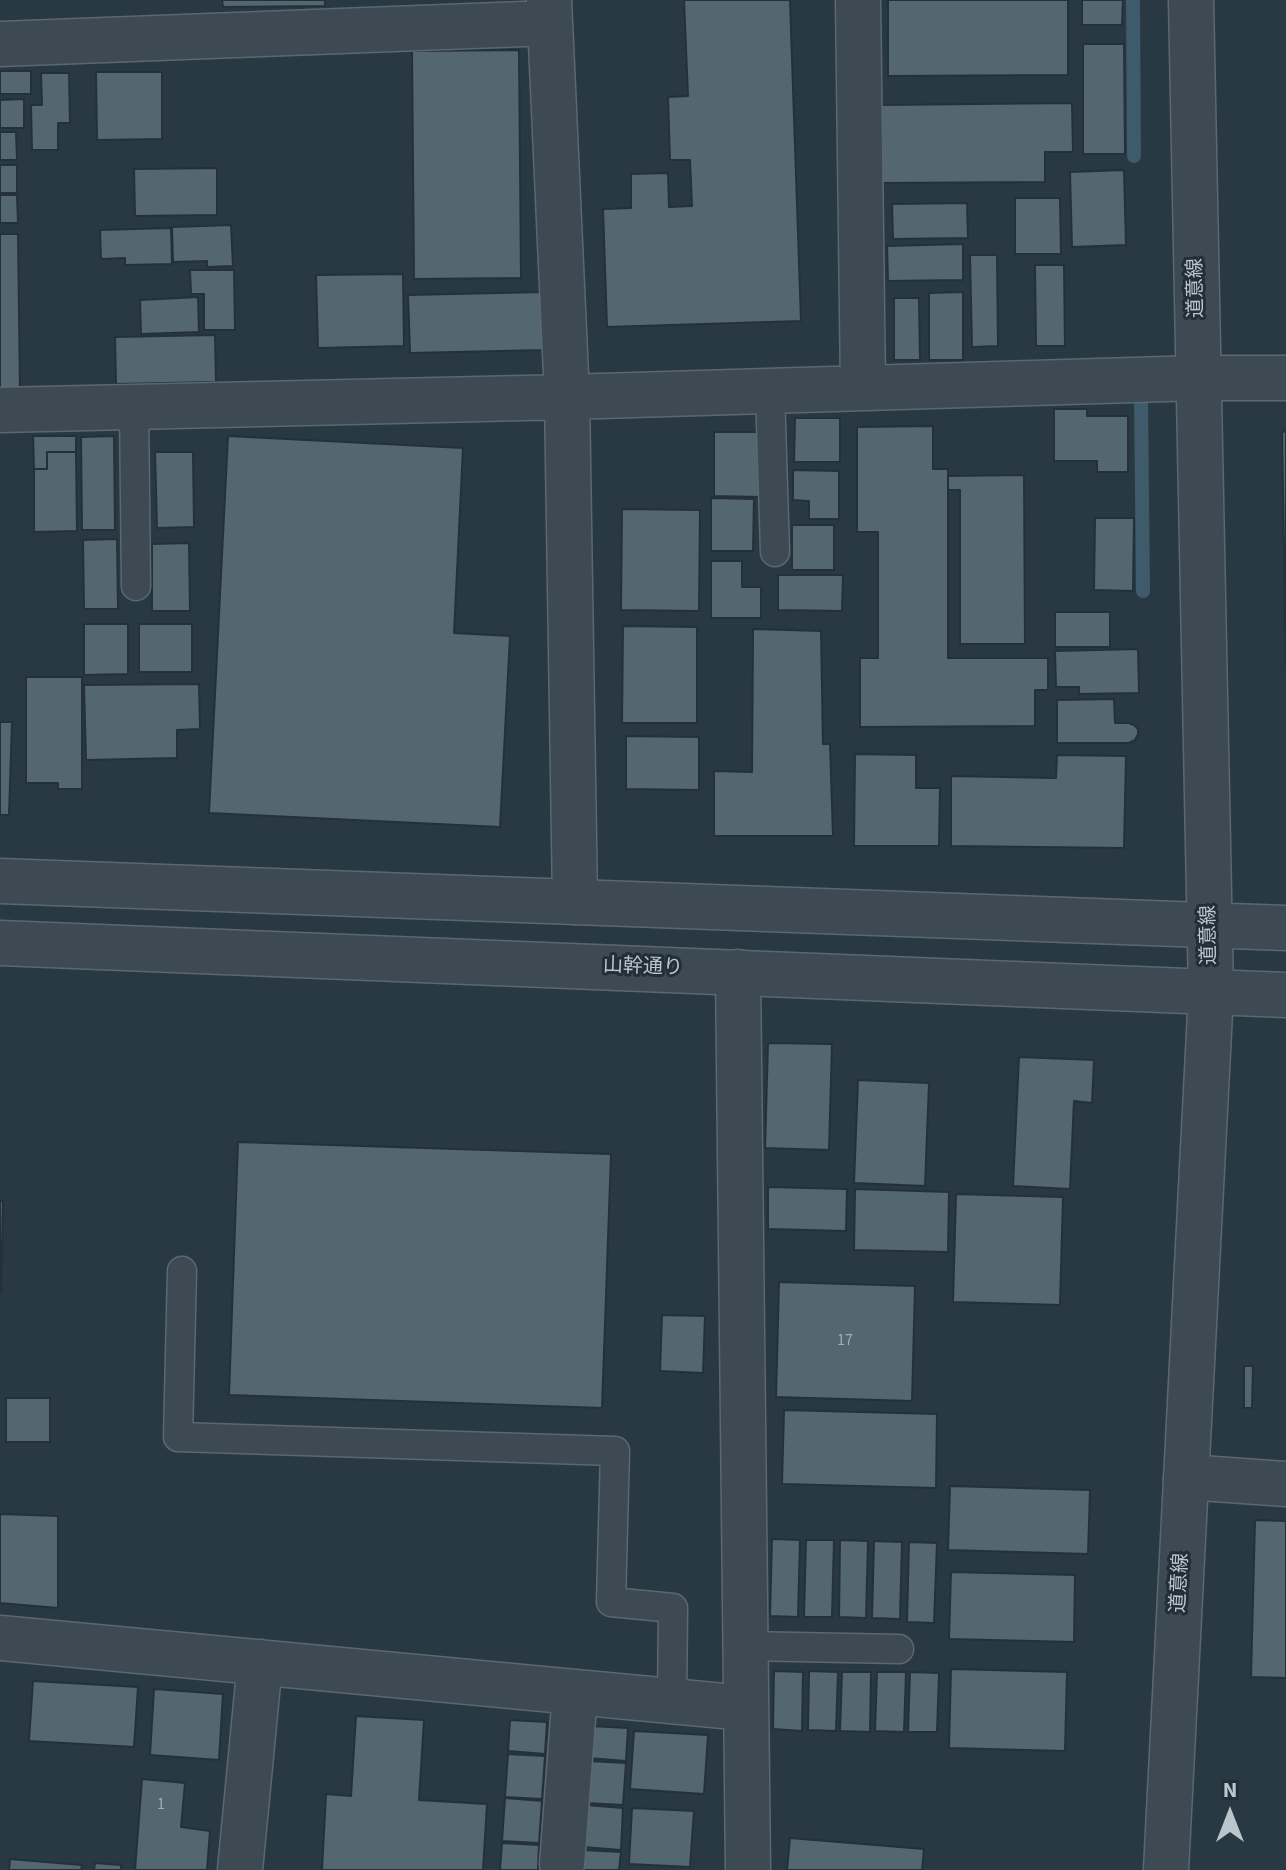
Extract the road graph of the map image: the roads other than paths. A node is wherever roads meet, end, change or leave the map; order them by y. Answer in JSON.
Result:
{"nodes":[{"id":1,"x":858,"y":0,"type":"edge"},
{"id":2,"x":1191,"y":0,"type":"edge"},
{"id":3,"x":550,"y":12,"type":"edge"},
{"id":4,"x":445,"y":14,"type":"edge"},
{"id":5,"x":0,"y":44,"type":"edge"},
{"id":6,"x":1199,"y":378,"type":"junction"},
{"id":7,"x":1286,"y":378,"type":"edge"},
{"id":8,"x":863,"y":388,"type":"junction"},
{"id":9,"x":770,"y":391,"type":"junction"},
{"id":10,"x":567,"y":397,"type":"junction"},
{"id":11,"x":134,"y":407,"type":"junction"},
{"id":12,"x":0,"y":410,"type":"edge"},
{"id":13,"x":775,"y":552,"type":"dead end"},
{"id":14,"x":136,"y":586,"type":"dead end"},
{"id":15,"x":0,"y":881,"type":"edge"},
{"id":16,"x":575,"y":902,"type":"junction"},
{"id":17,"x":1211,"y":925,"type":"junction"},
{"id":18,"x":1286,"y":928,"type":"edge"},
{"id":19,"x":0,"y":943,"type":"edge"},
{"id":20,"x":738,"y":972,"type":"junction"},
{"id":21,"x":1211,"y":993,"type":"junction"},
{"id":22,"x":1286,"y":995,"type":"edge"},
{"id":23,"x":182,"y":1271,"type":"dead end"},
{"id":24,"x":1186,"y":1477,"type":"junction"},
{"id":25,"x":1286,"y":1484,"type":"edge"},
{"id":26,"x":0,"y":1638,"type":"edge"},
{"id":27,"x":744,"y":1646,"type":"junction"},
{"id":28,"x":899,"y":1649,"type":"dead end"},
{"id":29,"x":260,"y":1662,"type":"junction"},
{"id":30,"x":575,"y":1692,"type":"junction"},
{"id":31,"x":691,"y":1695,"type":"junction"},
{"id":32,"x":745,"y":1708,"type":"junction"},
{"id":33,"x":562,"y":1864,"type":"dead end"},
{"id":34,"x":240,"y":1870,"type":"edge"},
{"id":35,"x":748,"y":1870,"type":"edge"},
{"id":36,"x":1166,"y":1870,"type":"edge"}],
"edges":[{"from":1,"to":8,"type":"street"},
{"from":2,"to":6,"type":"street","name":"道意線"},
{"from":3,"to":4,"type":"street"},
{"from":3,"to":10,"type":"street"},
{"from":4,"to":5,"type":"street"},
{"from":6,"to":7,"type":"street"},
{"from":6,"to":8,"type":"street"},
{"from":6,"to":17,"type":"street","name":"道意線"},
{"from":8,"to":9,"type":"street"},
{"from":9,"to":10,"type":"street"},
{"from":9,"to":13,"type":"lane"},
{"from":10,"to":11,"type":"street"},
{"from":10,"to":16,"type":"street"},
{"from":11,"to":12,"type":"street"},
{"from":11,"to":14,"type":"lane"},
{"from":15,"to":16,"type":"street"},
{"from":16,"to":17,"type":"street"},
{"from":17,"to":18,"type":"street"},
{"from":17,"to":21,"type":"street","name":"道意線"},
{"from":19,"to":20,"type":"street","name":"山幹通り"},
{"from":20,"to":21,"type":"street","name":"山幹通り"},
{"from":20,"to":27,"type":"street"},
{"from":21,"to":22,"type":"street","name":"山幹通り"},
{"from":21,"to":24,"type":"street","name":"道意線"},
{"from":23,"to":31,"type":"lane"},
{"from":24,"to":25,"type":"street"},
{"from":24,"to":36,"type":"street","name":"道意線"},
{"from":26,"to":29,"type":"street"},
{"from":27,"to":28,"type":"lane"},
{"from":27,"to":32,"type":"street"},
{"from":29,"to":30,"type":"street"},
{"from":29,"to":34,"type":"street"},
{"from":30,"to":31,"type":"street"},
{"from":30,"to":33,"type":"street"},
{"from":31,"to":32,"type":"street"},
{"from":32,"to":35,"type":"street"}]}
